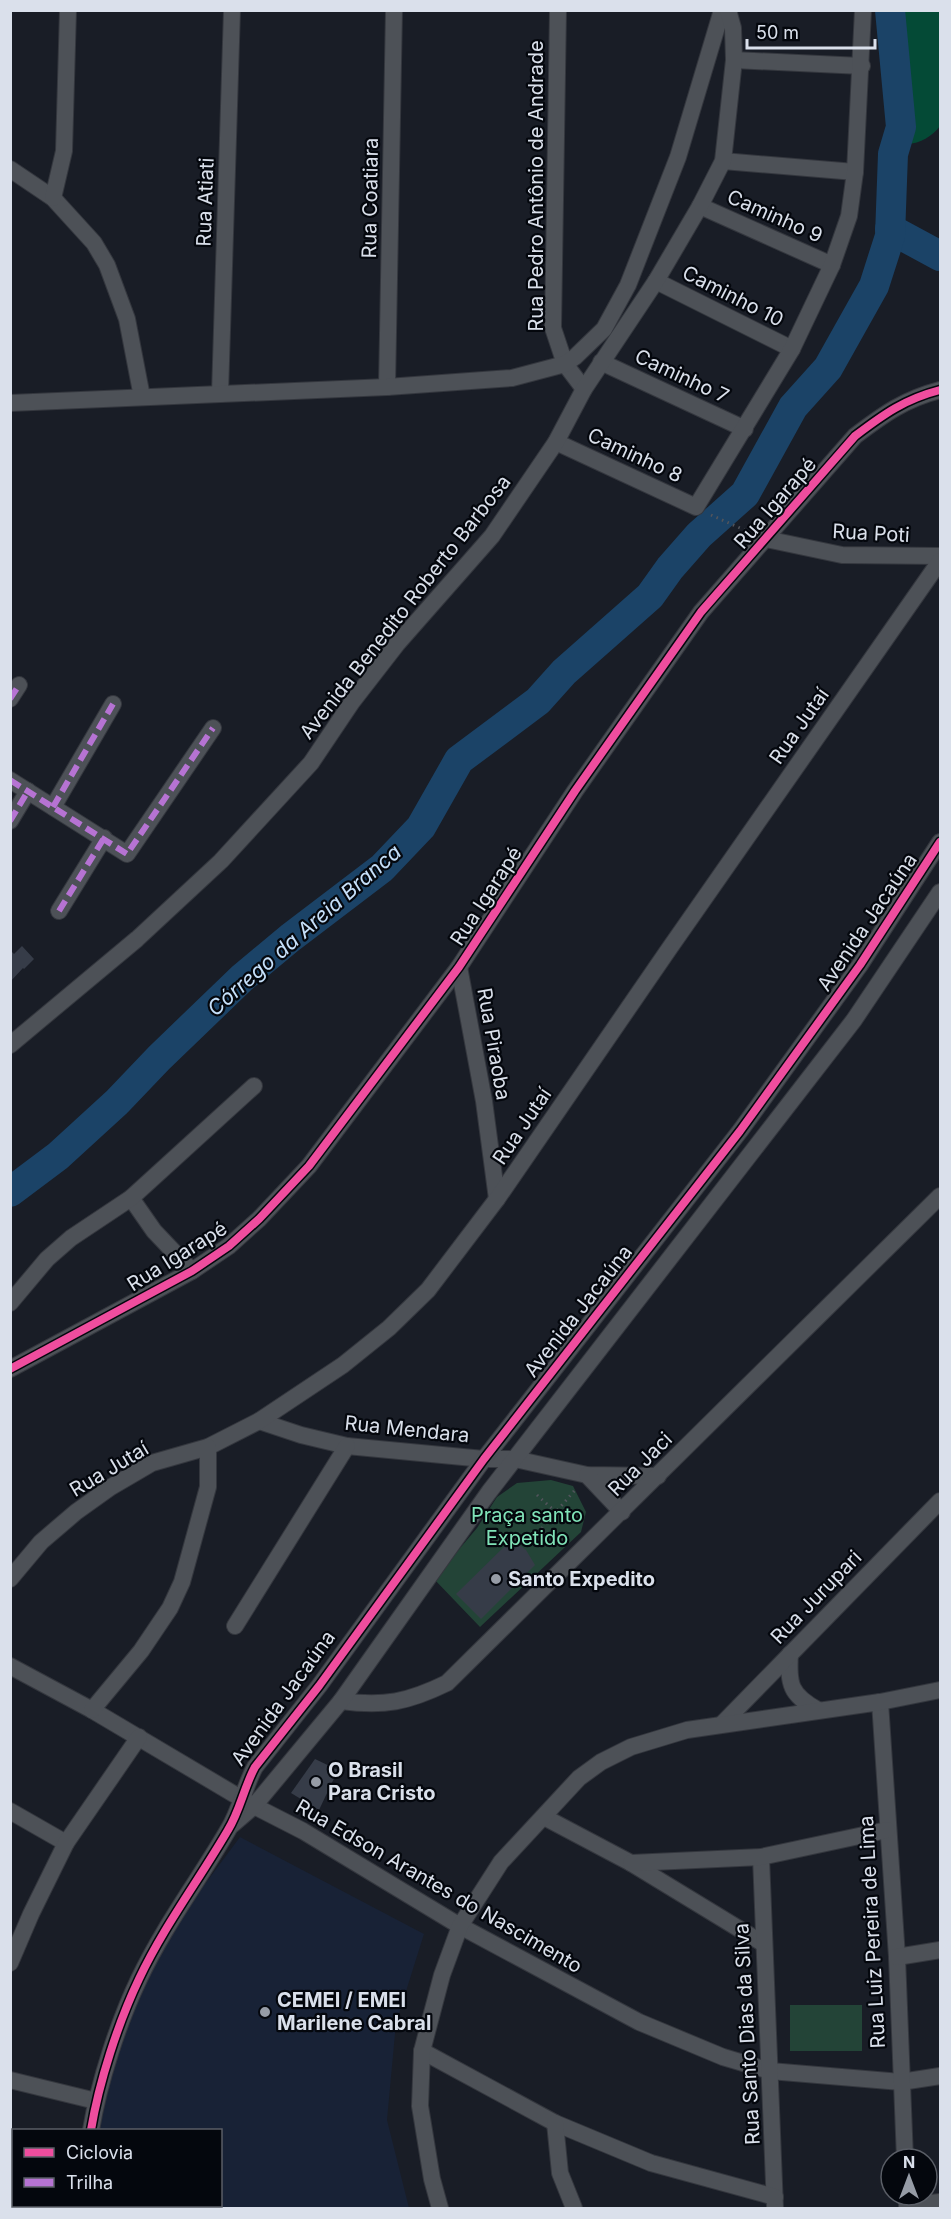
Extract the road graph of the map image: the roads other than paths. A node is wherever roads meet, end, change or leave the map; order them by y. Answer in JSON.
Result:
{"nodes":[{"id":1,"x":68,"y":10,"type":"edge"},
{"id":2,"x":232,"y":10,"type":"edge"},
{"id":3,"x":394,"y":10,"type":"edge"},
{"id":4,"x":558,"y":10,"type":"edge"},
{"id":5,"x":722,"y":10,"type":"edge"},
{"id":6,"x":728,"y":10,"type":"edge"},
{"id":7,"x":864,"y":10,"type":"edge"},
{"id":8,"x":734,"y":60,"type":"junction"},
{"id":9,"x":862,"y":66,"type":"junction"},
{"id":10,"x":723,"y":161,"type":"junction"},
{"id":11,"x":10,"y":169,"type":"edge"},
{"id":12,"x":855,"y":172,"type":"junction"},
{"id":13,"x":53,"y":198,"type":"junction"},
{"id":14,"x":700,"y":206,"type":"junction"},
{"id":15,"x":832,"y":265,"type":"junction"},
{"id":16,"x":656,"y":280,"type":"junction"},
{"id":17,"x":792,"y":349,"type":"junction"},
{"id":18,"x":601,"y":362,"type":"junction"},
{"id":19,"x":565,"y":364,"type":"junction"},
{"id":20,"x":387,"y":387,"type":"junction"},
{"id":21,"x":584,"y":389,"type":"junction"},
{"id":22,"x":940,"y":390,"type":"edge"},
{"id":23,"x":220,"y":394,"type":"junction"},
{"id":24,"x":142,"y":397,"type":"junction"},
{"id":25,"x":10,"y":403,"type":"edge"},
{"id":26,"x":745,"y":429,"type":"junction"},
{"id":27,"x":556,"y":441,"type":"junction"},
{"id":28,"x":766,"y":539,"type":"junction"},
{"id":29,"x":940,"y":556,"type":"edge"},
{"id":30,"x":940,"y":561,"type":"edge"},
{"id":31,"x":113,"y":704,"type":"dead end"},
{"id":32,"x":213,"y":728,"type":"dead end"},
{"id":33,"x":10,"y":780,"type":"edge"},
{"id":34,"x":28,"y":791,"type":"junction"},
{"id":35,"x":53,"y":807,"type":"junction"},
{"id":36,"x":10,"y":821,"type":"edge"},
{"id":37,"x":104,"y":838,"type":"junction"},
{"id":38,"x":940,"y":842,"type":"edge"},
{"id":39,"x":940,"y":892,"type":"edge"},
{"id":40,"x":59,"y":912,"type":"dead end"},
{"id":41,"x":459,"y":967,"type":"junction"},
{"id":42,"x":10,"y":1045,"type":"edge"},
{"id":43,"x":254,"y":1086,"type":"dead end"},
{"id":44,"x":940,"y":1196,"type":"edge"},
{"id":45,"x":131,"y":1198,"type":"junction"},
{"id":46,"x":497,"y":1199,"type":"junction"},
{"id":47,"x":192,"y":1271,"type":"junction"},
{"id":48,"x":10,"y":1303,"type":"edge"},
{"id":49,"x":10,"y":1369,"type":"edge"},
{"id":50,"x":259,"y":1421,"type":"junction"},
{"id":51,"x":347,"y":1446,"type":"junction"},
{"id":52,"x":208,"y":1447,"type":"junction"},
{"id":53,"x":484,"y":1459,"type":"junction"},
{"id":54,"x":515,"y":1459,"type":"junction"},
{"id":55,"x":587,"y":1474,"type":"junction"},
{"id":56,"x":658,"y":1476,"type":"junction"},
{"id":57,"x":940,"y":1501,"type":"edge"},
{"id":58,"x":622,"y":1512,"type":"junction"},
{"id":59,"x":10,"y":1579,"type":"edge"},
{"id":60,"x":235,"y":1626,"type":"dead end"},
{"id":61,"x":790,"y":1654,"type":"junction"},
{"id":62,"x":10,"y":1666,"type":"edge"},
{"id":63,"x":940,"y":1690,"type":"edge"},
{"id":64,"x":341,"y":1701,"type":"junction"},
{"id":65,"x":880,"y":1702,"type":"junction"},
{"id":66,"x":92,"y":1710,"type":"junction"},
{"id":67,"x":818,"y":1710,"type":"junction"},
{"id":68,"x":722,"y":1724,"type":"junction"},
{"id":69,"x":139,"y":1737,"type":"junction"},
{"id":70,"x":248,"y":1802,"type":"junction"},
{"id":71,"x":10,"y":1811,"type":"edge"},
{"id":72,"x":544,"y":1818,"type":"junction"},
{"id":73,"x":887,"y":1830,"type":"junction"},
{"id":74,"x":66,"y":1843,"type":"junction"},
{"id":75,"x":761,"y":1857,"type":"junction"},
{"id":76,"x":631,"y":1863,"type":"junction"},
{"id":77,"x":460,"y":1926,"type":"junction"},
{"id":78,"x":764,"y":1944,"type":"junction"},
{"id":79,"x":940,"y":1950,"type":"edge"},
{"id":80,"x":897,"y":1957,"type":"junction"},
{"id":81,"x":10,"y":1963,"type":"edge"},
{"id":82,"x":422,"y":2051,"type":"junction"},
{"id":83,"x":770,"y":2071,"type":"junction"},
{"id":84,"x":940,"y":2076,"type":"edge"},
{"id":85,"x":10,"y":2080,"type":"edge"},
{"id":86,"x":901,"y":2082,"type":"junction"},
{"id":87,"x":96,"y":2101,"type":"junction"},
{"id":88,"x":555,"y":2123,"type":"junction"},
{"id":89,"x":91,"y":2129,"type":"edge"},
{"id":90,"x":904,"y":2147,"type":"edge"},
{"id":91,"x":775,"y":2203,"type":"edge"},
{"id":92,"x":440,"y":2208,"type":"edge"},
{"id":93,"x":574,"y":2208,"type":"edge"}],
"edges":[{"from":1,"to":13,"type":"street"},
{"from":2,"to":23,"type":"street","name":"Rua Atiati"},
{"from":3,"to":20,"type":"street","name":"Rua Coatiara"},
{"from":4,"to":19,"type":"street","name":"Rua Pedro Antônio de Andrade"},
{"from":5,"to":19,"type":"street"},
{"from":6,"to":8,"type":"street","name":"Avenida Benedito Roberto Barbosa"},
{"from":7,"to":9,"type":"street"},
{"from":8,"to":9,"type":"street"},
{"from":8,"to":10,"type":"street","name":"Avenida Benedito Roberto Barbosa"},
{"from":9,"to":12,"type":"street"},
{"from":10,"to":12,"type":"street"},
{"from":10,"to":14,"type":"street","name":"Avenida Benedito Roberto Barbosa"},
{"from":11,"to":13,"type":"street"},
{"from":12,"to":15,"type":"street"},
{"from":13,"to":24,"type":"street"},
{"from":14,"to":15,"type":"street","name":"Caminho 9"},
{"from":14,"to":16,"type":"street","name":"Avenida Benedito Roberto Barbosa"},
{"from":15,"to":17,"type":"street"},
{"from":16,"to":17,"type":"street","name":"Caminho 10"},
{"from":16,"to":18,"type":"street","name":"Avenida Benedito Roberto Barbosa"},
{"from":17,"to":26,"type":"street"},
{"from":18,"to":21,"type":"street","name":"Avenida Benedito Roberto Barbosa"},
{"from":18,"to":26,"type":"street","name":"Caminho 7"},
{"from":19,"to":20,"type":"street"},
{"from":19,"to":21,"type":"street","name":"Rua Pedro Antônio de Andrade"},
{"from":20,"to":23,"type":"street"},
{"from":21,"to":27,"type":"street","name":"Avenida Benedito Roberto Barbosa"},
{"from":22,"to":28,"type":"street","name":"Rua Igarapé"},
{"from":23,"to":24,"type":"street"},
{"from":24,"to":25,"type":"street"},
{"from":26,"to":27,"type":"street","name":"Caminho 8"},
{"from":27,"to":42,"type":"street","name":"Avenida Benedito Roberto Barbosa"},
{"from":28,"to":29,"type":"street","name":"Rua Poti"},
{"from":28,"to":41,"type":"street","name":"Rua Igarapé"},
{"from":30,"to":46,"type":"street","name":"Rua Jutaí"},
{"from":31,"to":35,"type":"street"},
{"from":32,"to":37,"type":"street"},
{"from":33,"to":34,"type":"street"},
{"from":34,"to":35,"type":"street"},
{"from":34,"to":36,"type":"street"},
{"from":35,"to":37,"type":"street"},
{"from":37,"to":40,"type":"street"},
{"from":38,"to":53,"type":"street","name":"Avenida Jacaúna"},
{"from":39,"to":54,"type":"street","name":"Avenida Jacaúna"},
{"from":41,"to":46,"type":"street","name":"Rua Piraoba"},
{"from":41,"to":47,"type":"street","name":"Rua Igarapé"},
{"from":43,"to":45,"type":"street"},
{"from":44,"to":56,"type":"street","name":"Rua Jaci"},
{"from":45,"to":47,"type":"street"},
{"from":45,"to":48,"type":"street"},
{"from":46,"to":50,"type":"street","name":"Rua Jutaí"},
{"from":47,"to":49,"type":"street","name":"Rua Igarapé"},
{"from":50,"to":51,"type":"street","name":"Rua Mendara"},
{"from":50,"to":52,"type":"street","name":"Rua Jutaí"},
{"from":51,"to":53,"type":"street","name":"Rua Mendara"},
{"from":51,"to":60,"type":"street"},
{"from":52,"to":59,"type":"street","name":"Rua Jutaí"},
{"from":52,"to":66,"type":"street"},
{"from":53,"to":54,"type":"street","name":"Rua Mendara"},
{"from":53,"to":70,"type":"street","name":"Avenida Jacaúna"},
{"from":54,"to":55,"type":"street","name":"Rua Mendara"},
{"from":54,"to":64,"type":"street","name":"Avenida Jacaúna"},
{"from":55,"to":56,"type":"street","name":"Rua Mendara"},
{"from":55,"to":58,"type":"street"},
{"from":56,"to":58,"type":"street","name":"Rua Jaci"},
{"from":57,"to":61,"type":"street","name":"Rua Jurupari"},
{"from":58,"to":64,"type":"street","name":"Rua Jaci"},
{"from":61,"to":67,"type":"street"},
{"from":61,"to":68,"type":"street","name":"Rua Jurupari"},
{"from":62,"to":66,"type":"street","name":"Rua Edson Arantes do Nascimento"},
{"from":63,"to":65,"type":"street"},
{"from":64,"to":70,"type":"street","name":"Avenida Jacaúna"},
{"from":65,"to":67,"type":"street"},
{"from":65,"to":73,"type":"street","name":"Rua Luiz Pereira de Lima"},
{"from":66,"to":69,"type":"street","name":"Rua Edson Arantes do Nascimento"},
{"from":67,"to":68,"type":"street"},
{"from":68,"to":72,"type":"street"},
{"from":69,"to":70,"type":"street","name":"Rua Edson Arantes do Nascimento"},
{"from":69,"to":74,"type":"street"},
{"from":70,"to":77,"type":"street","name":"Rua Edson Arantes do Nascimento"},
{"from":70,"to":87,"type":"street"},
{"from":71,"to":74,"type":"street"},
{"from":72,"to":76,"type":"street"},
{"from":72,"to":77,"type":"street"},
{"from":73,"to":75,"type":"street"},
{"from":73,"to":80,"type":"street","name":"Rua Luiz Pereira de Lima"},
{"from":74,"to":81,"type":"street"},
{"from":75,"to":76,"type":"street"},
{"from":75,"to":78,"type":"street","name":"Rua Santo Dias da Silva"},
{"from":76,"to":78,"type":"street"},
{"from":77,"to":82,"type":"street"},
{"from":77,"to":83,"type":"street","name":"Rua Edson Arantes do Nascimento"},
{"from":78,"to":83,"type":"street","name":"Rua Santo Dias da Silva"},
{"from":79,"to":80,"type":"street"},
{"from":80,"to":86,"type":"street","name":"Rua Luiz Pereira de Lima"},
{"from":82,"to":88,"type":"street"},
{"from":82,"to":92,"type":"street"},
{"from":83,"to":86,"type":"street","name":"Rua Edson Arantes do Nascimento"},
{"from":83,"to":91,"type":"street","name":"Rua Santo Dias da Silva"},
{"from":84,"to":86,"type":"street","name":"Rua Edson Arantes do Nascimento"},
{"from":85,"to":87,"type":"street"},
{"from":86,"to":90,"type":"street","name":"Rua Luiz Pereira de Lima"},
{"from":87,"to":89,"type":"street"},
{"from":88,"to":91,"type":"street"},
{"from":88,"to":93,"type":"street"}]}
